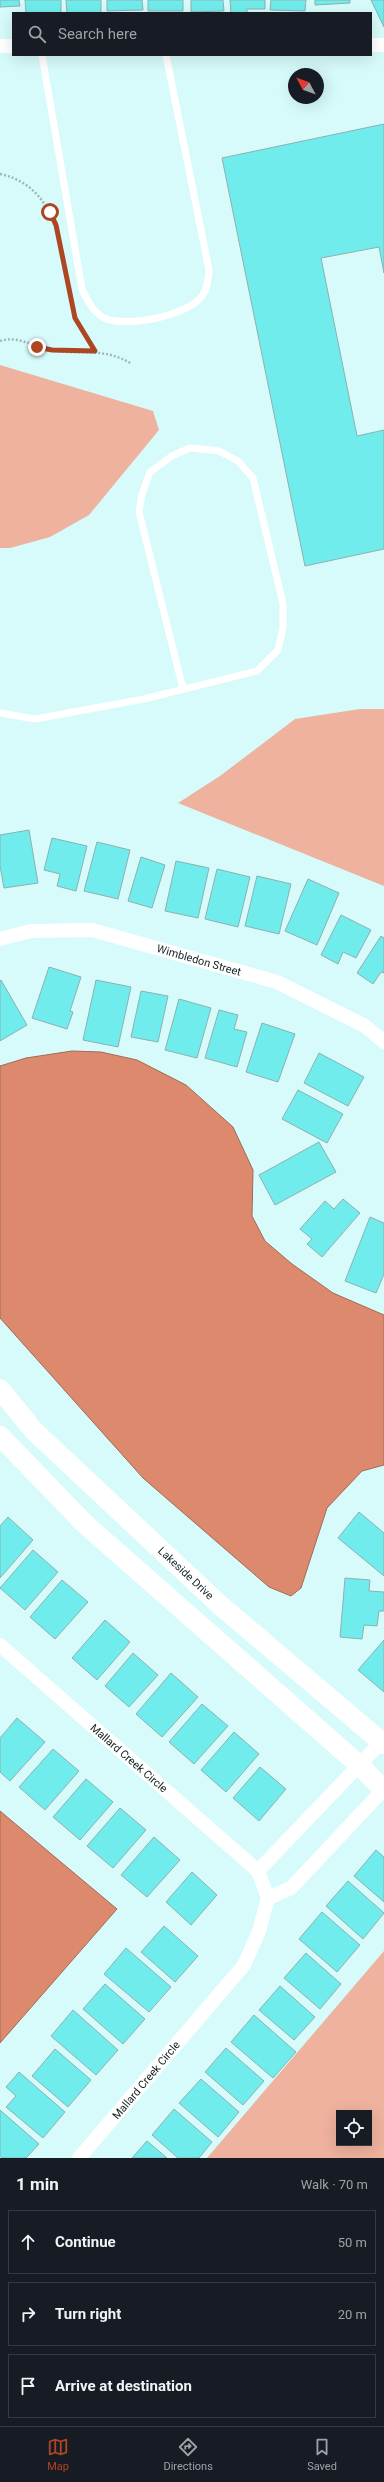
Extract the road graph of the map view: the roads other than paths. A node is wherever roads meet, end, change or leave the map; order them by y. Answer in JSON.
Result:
{"nodes":[{"id":1,"x":372,"y":45,"type":"edge"},
{"id":2,"x":384,"y":45,"type":"edge"},
{"id":3,"x":0,"y":46,"type":"edge"},
{"id":4,"x":12,"y":46,"type":"edge"},
{"id":5,"x":42,"y":56,"type":"edge"},
{"id":6,"x":166,"y":56,"type":"edge"},
{"id":7,"x":183,"y":689,"type":"junction"},
{"id":8,"x":0,"y":713,"type":"edge"},
{"id":9,"x":0,"y":939,"type":"edge"},
{"id":10,"x":384,"y":1042,"type":"edge"},
{"id":11,"x":0,"y":1390,"type":"edge"},
{"id":12,"x":0,"y":1436,"type":"edge"},
{"id":13,"x":0,"y":1645,"type":"edge"},
{"id":14,"x":383,"y":1742,"type":"edge"},
{"id":15,"x":359,"y":1765,"type":"junction"},
{"id":16,"x":384,"y":1789,"type":"edge"},
{"id":17,"x":258,"y":1871,"type":"junction"},
{"id":18,"x":268,"y":1898,"type":"junction"},
{"id":19,"x":79,"y":2158,"type":"edge"}],
"edges":[{"from":1,"to":2,"type":"street"},
{"from":3,"to":4,"type":"street"},
{"from":5,"to":6,"type":"lane"},
{"from":7,"to":7,"type":"lane"},
{"from":7,"to":8,"type":"lane"},
{"from":9,"to":10,"type":"street","name":"Wimbledon Street"},
{"from":11,"to":14,"type":"street","name":"Lakeside Drive"},
{"from":12,"to":15,"type":"street"},
{"from":13,"to":17,"type":"street","name":"Mallard Creek Circle"},
{"from":14,"to":15,"type":"street"},
{"from":15,"to":16,"type":"street"},
{"from":15,"to":17,"type":"street"},
{"from":16,"to":18,"type":"street"},
{"from":17,"to":18,"type":"street","name":"Mallard Creek Circle"},
{"from":18,"to":19,"type":"street","name":"Mallard Creek Circle"}]}
